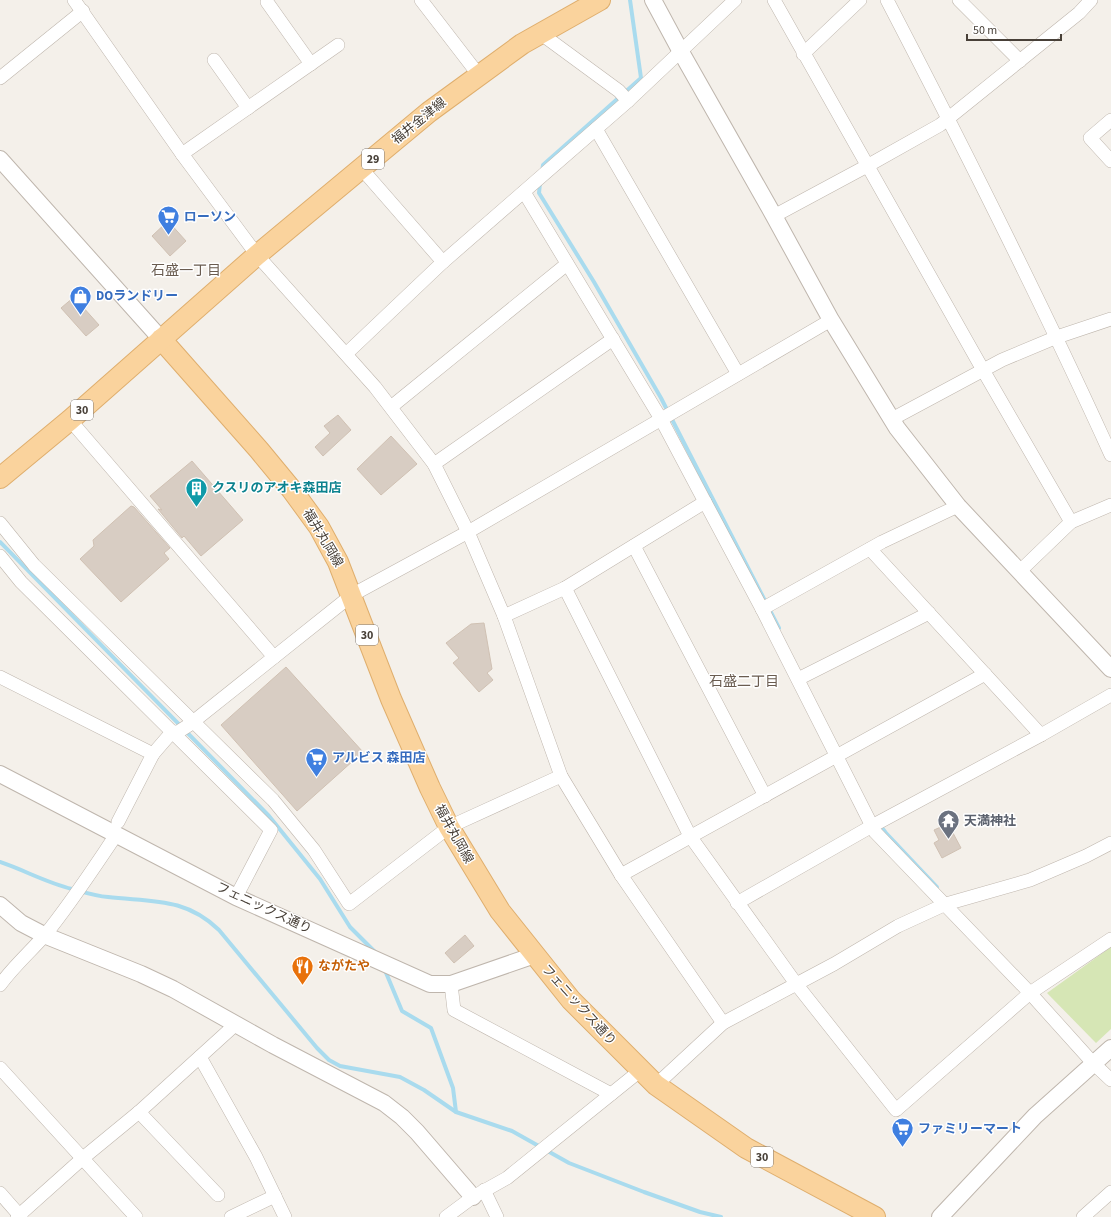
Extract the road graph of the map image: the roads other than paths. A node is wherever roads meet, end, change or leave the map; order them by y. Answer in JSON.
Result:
{"nodes":[{"id":1,"x":74,"y":0,"type":"edge"},
{"id":2,"x":421,"y":0,"type":"edge"},
{"id":3,"x":653,"y":0,"type":"edge"},
{"id":4,"x":735,"y":0,"type":"edge"},
{"id":5,"x":774,"y":0,"type":"edge"},
{"id":6,"x":860,"y":0,"type":"edge"},
{"id":7,"x":886,"y":0,"type":"edge"},
{"id":8,"x":959,"y":0,"type":"edge"},
{"id":9,"x":267,"y":2,"type":"dead end"},
{"id":10,"x":591,"y":2,"type":"edge"},
{"id":11,"x":1086,"y":2,"type":"edge"},
{"id":12,"x":82,"y":11,"type":"junction"},
{"id":13,"x":540,"y":33,"type":"junction"},
{"id":14,"x":338,"y":45,"type":"dead end"},
{"id":15,"x":681,"y":52,"type":"junction"},
{"id":16,"x":803,"y":54,"type":"junction"},
{"id":17,"x":214,"y":60,"type":"dead end"},
{"id":18,"x":1020,"y":61,"type":"junction"},
{"id":19,"x":312,"y":64,"type":"junction"},
{"id":20,"x":478,"y":74,"type":"junction"},
{"id":21,"x":0,"y":78,"type":"edge"},
{"id":22,"x":628,"y":101,"type":"junction"},
{"id":23,"x":248,"y":108,"type":"junction"},
{"id":24,"x":948,"y":118,"type":"junction"},
{"id":25,"x":1111,"y":120,"type":"edge"},
{"id":26,"x":596,"y":129,"type":"junction"},
{"id":27,"x":182,"y":154,"type":"junction"},
{"id":28,"x":0,"y":159,"type":"edge"},
{"id":29,"x":1111,"y":161,"type":"edge"},
{"id":30,"x":867,"y":166,"type":"junction"},
{"id":31,"x":361,"y":168,"type":"junction"},
{"id":32,"x":524,"y":192,"type":"junction"},
{"id":33,"x":774,"y":216,"type":"junction"},
{"id":34,"x":257,"y":255,"type":"junction"},
{"id":35,"x":444,"y":262,"type":"junction"},
{"id":36,"x":567,"y":264,"type":"junction"},
{"id":37,"x":1111,"y":319,"type":"edge"},
{"id":38,"x":831,"y":320,"type":"junction"},
{"id":39,"x":1057,"y":337,"type":"junction"},
{"id":40,"x":613,"y":339,"type":"junction"},
{"id":41,"x":161,"y":340,"type":"junction"},
{"id":42,"x":346,"y":354,"type":"junction"},
{"id":43,"x":983,"y":370,"type":"junction"},
{"id":44,"x":738,"y":374,"type":"junction"},
{"id":45,"x":391,"y":408,"type":"junction"},
{"id":46,"x":662,"y":418,"type":"junction"},
{"id":47,"x":892,"y":419,"type":"junction"},
{"id":48,"x":70,"y":420,"type":"junction"},
{"id":49,"x":1111,"y":454,"type":"edge"},
{"id":50,"x":434,"y":464,"type":"junction"},
{"id":51,"x":0,"y":478,"type":"edge"},
{"id":52,"x":705,"y":502,"type":"junction"},
{"id":53,"x":1111,"y":505,"type":"edge"},
{"id":54,"x":958,"y":506,"type":"junction"},
{"id":55,"x":1071,"y":522,"type":"junction"},
{"id":56,"x":0,"y":523,"type":"edge"},
{"id":57,"x":468,"y":532,"type":"junction"},
{"id":58,"x":634,"y":546,"type":"junction"},
{"id":59,"x":870,"y":549,"type":"junction"},
{"id":60,"x":0,"y":556,"type":"edge"},
{"id":61,"x":1020,"y":571,"type":"junction"},
{"id":62,"x":565,"y":588,"type":"junction"},
{"id":63,"x":352,"y":595,"type":"junction"},
{"id":64,"x":762,"y":609,"type":"junction"},
{"id":65,"x":929,"y":613,"type":"junction"},
{"id":66,"x":504,"y":616,"type":"junction"},
{"id":67,"x":274,"y":657,"type":"junction"},
{"id":68,"x":1111,"y":669,"type":"edge"},
{"id":69,"x":985,"y":674,"type":"junction"},
{"id":70,"x":0,"y":676,"type":"edge"},
{"id":71,"x":798,"y":680,"type":"junction"},
{"id":72,"x":1111,"y":695,"type":"edge"},
{"id":73,"x":183,"y":728,"type":"junction"},
{"id":74,"x":1041,"y":735,"type":"junction"},
{"id":75,"x":153,"y":754,"type":"junction"},
{"id":76,"x":837,"y":756,"type":"junction"},
{"id":77,"x":0,"y":774,"type":"edge"},
{"id":78,"x":561,"y":776,"type":"junction"},
{"id":79,"x":765,"y":796,"type":"junction"},
{"id":80,"x":872,"y":826,"type":"junction"},
{"id":81,"x":449,"y":827,"type":"junction"},
{"id":82,"x":117,"y":828,"type":"junction"},
{"id":83,"x":690,"y":836,"type":"junction"},
{"id":84,"x":1111,"y":844,"type":"edge"},
{"id":85,"x":621,"y":875,"type":"junction"},
{"id":86,"x":236,"y":896,"type":"junction"},
{"id":87,"x":737,"y":903,"type":"junction"},
{"id":88,"x":946,"y":904,"type":"junction"},
{"id":89,"x":0,"y":905,"type":"edge"},
{"id":90,"x":44,"y":935,"type":"junction"},
{"id":91,"x":1111,"y":939,"type":"edge"},
{"id":92,"x":535,"y":955,"type":"junction"},
{"id":93,"x":451,"y":984,"type":"junction"},
{"id":94,"x":796,"y":984,"type":"junction"},
{"id":95,"x":0,"y":985,"type":"edge"},
{"id":96,"x":1030,"y":993,"type":"junction"},
{"id":97,"x":723,"y":1023,"type":"junction"},
{"id":98,"x":236,"y":1024,"type":"junction"},
{"id":99,"x":1111,"y":1048,"type":"edge"},
{"id":100,"x":200,"y":1057,"type":"junction"},
{"id":101,"x":1093,"y":1063,"type":"junction"},
{"id":102,"x":0,"y":1068,"type":"edge"},
{"id":103,"x":641,"y":1070,"type":"junction"},
{"id":104,"x":1111,"y":1080,"type":"edge"},
{"id":105,"x":656,"y":1085,"type":"junction"},
{"id":106,"x":611,"y":1094,"type":"junction"},
{"id":107,"x":140,"y":1112,"type":"junction"},
{"id":108,"x":83,"y":1158,"type":"junction"},
{"id":109,"x":1111,"y":1192,"type":"edge"},
{"id":110,"x":0,"y":1193,"type":"edge"},
{"id":111,"x":478,"y":1193,"type":"junction"},
{"id":112,"x":218,"y":1195,"type":"dead end"},
{"id":113,"x":275,"y":1196,"type":"junction"},
{"id":114,"x":19,"y":1216,"type":"edge"},
{"id":115,"x":136,"y":1217,"type":"edge"},
{"id":116,"x":231,"y":1217,"type":"edge"},
{"id":117,"x":285,"y":1217,"type":"edge"},
{"id":118,"x":446,"y":1217,"type":"edge"},
{"id":119,"x":497,"y":1217,"type":"edge"},
{"id":120,"x":875,"y":1217,"type":"edge"},
{"id":121,"x":940,"y":1217,"type":"edge"},
{"id":122,"x":1084,"y":1217,"type":"edge"}],
"edges":[{"from":1,"to":12,"type":"street"},
{"from":2,"to":20,"type":"street"},
{"from":3,"to":15,"type":"street"},
{"from":4,"to":15,"type":"street"},
{"from":5,"to":16,"type":"street"},
{"from":6,"to":16,"type":"street"},
{"from":7,"to":24,"type":"street"},
{"from":8,"to":18,"type":"street"},
{"from":9,"to":19,"type":"street"},
{"from":10,"to":13,"type":"main road","name":"福井金津線","number":"29"},
{"from":11,"to":18,"type":"street"},
{"from":12,"to":21,"type":"street"},
{"from":12,"to":27,"type":"street"},
{"from":13,"to":20,"type":"main road","name":"福井金津線","number":"29"},
{"from":13,"to":22,"type":"street"},
{"from":14,"to":19,"type":"street"},
{"from":15,"to":22,"type":"street"},
{"from":15,"to":33,"type":"street"},
{"from":16,"to":30,"type":"street"},
{"from":17,"to":23,"type":"street"},
{"from":18,"to":24,"type":"street"},
{"from":19,"to":23,"type":"street"},
{"from":20,"to":31,"type":"main road","name":"福井金津線","number":"29"},
{"from":22,"to":26,"type":"street"},
{"from":23,"to":27,"type":"street"},
{"from":24,"to":30,"type":"street"},
{"from":24,"to":39,"type":"street"},
{"from":25,"to":29,"type":"street"},
{"from":26,"to":32,"type":"street"},
{"from":26,"to":44,"type":"street"},
{"from":27,"to":34,"type":"street"},
{"from":28,"to":41,"type":"street"},
{"from":30,"to":33,"type":"street"},
{"from":30,"to":43,"type":"street"},
{"from":31,"to":34,"type":"main road","name":"福井金津線","number":"29"},
{"from":31,"to":35,"type":"street"},
{"from":32,"to":35,"type":"street"},
{"from":32,"to":36,"type":"street"},
{"from":33,"to":38,"type":"street"},
{"from":34,"to":41,"type":"main road","name":"福井金津線","number":"29"},
{"from":34,"to":42,"type":"street"},
{"from":35,"to":42,"type":"street"},
{"from":36,"to":40,"type":"street"},
{"from":36,"to":45,"type":"street"},
{"from":37,"to":39,"type":"street"},
{"from":38,"to":44,"type":"street"},
{"from":38,"to":47,"type":"street"},
{"from":39,"to":43,"type":"street"},
{"from":39,"to":49,"type":"street"},
{"from":40,"to":46,"type":"street"},
{"from":40,"to":50,"type":"street"},
{"from":41,"to":48,"type":"main road","number":"30"},
{"from":41,"to":63,"type":"main road","name":"福井丸岡線","number":"30"},
{"from":42,"to":45,"type":"street"},
{"from":43,"to":47,"type":"street"},
{"from":43,"to":55,"type":"street"},
{"from":44,"to":46,"type":"street"},
{"from":45,"to":50,"type":"street"},
{"from":46,"to":52,"type":"street"},
{"from":46,"to":57,"type":"street"},
{"from":47,"to":54,"type":"street"},
{"from":48,"to":51,"type":"main road","number":"30"},
{"from":48,"to":67,"type":"street"},
{"from":50,"to":57,"type":"street"},
{"from":52,"to":58,"type":"street"},
{"from":52,"to":64,"type":"street"},
{"from":53,"to":55,"type":"street"},
{"from":54,"to":59,"type":"street"},
{"from":54,"to":61,"type":"street"},
{"from":55,"to":61,"type":"street"},
{"from":56,"to":73,"type":"street"},
{"from":57,"to":63,"type":"street"},
{"from":57,"to":66,"type":"street"},
{"from":58,"to":62,"type":"street"},
{"from":58,"to":79,"type":"street"},
{"from":59,"to":64,"type":"street"},
{"from":59,"to":65,"type":"street"},
{"from":60,"to":73,"type":"street"},
{"from":61,"to":68,"type":"street"},
{"from":62,"to":66,"type":"street"},
{"from":62,"to":83,"type":"street"},
{"from":63,"to":67,"type":"street"},
{"from":63,"to":81,"type":"main road","name":"福井丸岡線","number":"30"},
{"from":64,"to":71,"type":"street"},
{"from":65,"to":69,"type":"street"},
{"from":65,"to":71,"type":"street"},
{"from":66,"to":78,"type":"street"},
{"from":67,"to":73,"type":"street"},
{"from":69,"to":74,"type":"street"},
{"from":69,"to":76,"type":"street"},
{"from":70,"to":75,"type":"street"},
{"from":71,"to":76,"type":"street"},
{"from":72,"to":74,"type":"street"},
{"from":73,"to":75,"type":"street"},
{"from":73,"to":81,"type":"street"},
{"from":73,"to":86,"type":"street"},
{"from":74,"to":80,"type":"street"},
{"from":75,"to":82,"type":"street"},
{"from":76,"to":79,"type":"street"},
{"from":76,"to":80,"type":"street"},
{"from":77,"to":82,"type":"street","name":"フェニックス通り"},
{"from":78,"to":81,"type":"street"},
{"from":78,"to":85,"type":"street"},
{"from":79,"to":83,"type":"street"},
{"from":80,"to":87,"type":"street"},
{"from":80,"to":88,"type":"street"},
{"from":81,"to":92,"type":"main road","name":"福井丸岡線","number":"30"},
{"from":82,"to":86,"type":"street","name":"フェニックス通り"},
{"from":82,"to":90,"type":"street"},
{"from":83,"to":85,"type":"street"},
{"from":83,"to":87,"type":"street"},
{"from":84,"to":88,"type":"street"},
{"from":85,"to":97,"type":"street"},
{"from":86,"to":93,"type":"street","name":"フェニックス通り"},
{"from":87,"to":94,"type":"street"},
{"from":88,"to":94,"type":"street"},
{"from":88,"to":96,"type":"street"},
{"from":89,"to":90,"type":"street"},
{"from":90,"to":95,"type":"street"},
{"from":90,"to":98,"type":"street"},
{"from":91,"to":96,"type":"street"},
{"from":92,"to":93,"type":"street","name":"フェニックス通り"},
{"from":92,"to":103,"type":"main road","name":"フェニックス通り","number":"30"},
{"from":93,"to":106,"type":"street"},
{"from":94,"to":96,"type":"street"},
{"from":94,"to":97,"type":"street"},
{"from":96,"to":101,"type":"street"},
{"from":97,"to":105,"type":"street"},
{"from":98,"to":100,"type":"street"},
{"from":98,"to":111,"type":"street"},
{"from":99,"to":101,"type":"street"},
{"from":100,"to":107,"type":"street"},
{"from":100,"to":113,"type":"street"},
{"from":101,"to":104,"type":"street"},
{"from":101,"to":121,"type":"street"},
{"from":102,"to":108,"type":"street"},
{"from":103,"to":105,"type":"main road","name":"フェニックス通り","number":"30"},
{"from":103,"to":106,"type":"street"},
{"from":105,"to":120,"type":"main road","name":"フェニックス通り","number":"30"},
{"from":106,"to":111,"type":"street"},
{"from":107,"to":108,"type":"street"},
{"from":107,"to":112,"type":"street"},
{"from":108,"to":114,"type":"street"},
{"from":108,"to":115,"type":"street"},
{"from":109,"to":122,"type":"street"},
{"from":110,"to":114,"type":"street"},
{"from":111,"to":118,"type":"street"},
{"from":111,"to":119,"type":"street"},
{"from":113,"to":116,"type":"street"},
{"from":113,"to":117,"type":"street"}]}
